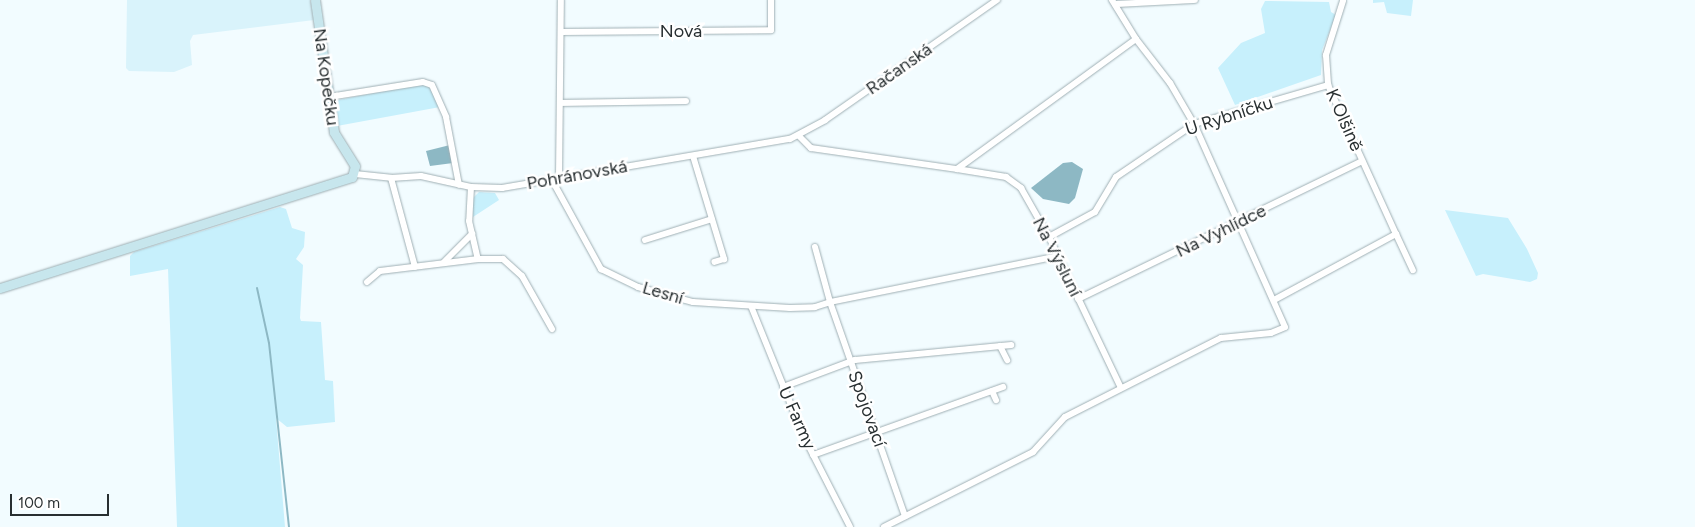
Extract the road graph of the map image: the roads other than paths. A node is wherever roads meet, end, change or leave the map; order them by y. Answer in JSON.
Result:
{"nodes":[{"id":1,"x":315,"y":0,"type":"edge"},
{"id":2,"x":561,"y":0,"type":"edge"},
{"id":3,"x":771,"y":0,"type":"edge"},
{"id":4,"x":997,"y":0,"type":"edge"},
{"id":5,"x":1195,"y":0,"type":"edge"},
{"id":6,"x":1343,"y":1,"type":"edge"},
{"id":7,"x":1114,"y":2,"type":"edge"},
{"id":8,"x":561,"y":32,"type":"junction"},
{"id":9,"x":1136,"y":39,"type":"junction"},
{"id":10,"x":1328,"y":85,"type":"junction"},
{"id":11,"x":329,"y":98,"type":"junction"},
{"id":12,"x":686,"y":101,"type":"dead end"},
{"id":13,"x":561,"y":103,"type":"junction"},
{"id":14,"x":1194,"y":124,"type":"junction"},
{"id":15,"x":799,"y":136,"type":"junction"},
{"id":16,"x":693,"y":156,"type":"junction"},
{"id":17,"x":1362,"y":161,"type":"junction"},
{"id":18,"x":957,"y":169,"type":"junction"},
{"id":19,"x":356,"y":174,"type":"junction"},
{"id":20,"x":391,"y":178,"type":"junction"},
{"id":21,"x":556,"y":179,"type":"junction"},
{"id":22,"x":459,"y":185,"type":"junction"},
{"id":23,"x":471,"y":187,"type":"junction"},
{"id":24,"x":712,"y":219,"type":"junction"},
{"id":25,"x":1240,"y":222,"type":"junction"},
{"id":26,"x":472,"y":234,"type":"junction"},
{"id":27,"x":1396,"y":234,"type":"junction"},
{"id":28,"x":1049,"y":237,"type":"junction"},
{"id":29,"x":645,"y":240,"type":"dead end"},
{"id":30,"x":815,"y":247,"type":"dead end"},
{"id":31,"x":1058,"y":256,"type":"junction"},
{"id":32,"x":478,"y":259,"type":"junction"},
{"id":33,"x":444,"y":262,"type":"junction"},
{"id":34,"x":714,"y":262,"type":"dead end"},
{"id":35,"x":415,"y":267,"type":"junction"},
{"id":36,"x":1413,"y":270,"type":"dead end"},
{"id":37,"x":367,"y":282,"type":"dead end"},
{"id":38,"x":0,"y":288,"type":"edge"},
{"id":39,"x":1078,"y":299,"type":"junction"},
{"id":40,"x":1274,"y":300,"type":"junction"},
{"id":41,"x":830,"y":302,"type":"junction"},
{"id":42,"x":751,"y":306,"type":"junction"},
{"id":43,"x":552,"y":329,"type":"dead end"},
{"id":44,"x":1011,"y":345,"type":"dead end"},
{"id":45,"x":1000,"y":346,"type":"junction"},
{"id":46,"x":1007,"y":360,"type":"dead end"},
{"id":47,"x":850,"y":362,"type":"junction"},
{"id":48,"x":783,"y":386,"type":"junction"},
{"id":49,"x":1003,"y":387,"type":"dead end"},
{"id":50,"x":1121,"y":388,"type":"junction"},
{"id":51,"x":992,"y":391,"type":"junction"},
{"id":52,"x":996,"y":400,"type":"dead end"},
{"id":53,"x":875,"y":432,"type":"junction"},
{"id":54,"x":814,"y":455,"type":"junction"},
{"id":55,"x":906,"y":516,"type":"junction"},
{"id":56,"x":850,"y":527,"type":"edge"},
{"id":57,"x":884,"y":527,"type":"edge"}],
"edges":[{"from":1,"to":11,"type":"street","name":"Na Kopečku"},
{"from":2,"to":8,"type":"street"},
{"from":3,"to":8,"type":"street","name":"Nová"},
{"from":4,"to":15,"type":"street","name":"Račanská"},
{"from":5,"to":7,"type":"street"},
{"from":6,"to":10,"type":"street","name":"K Olšině"},
{"from":7,"to":9,"type":"street"},
{"from":8,"to":13,"type":"street"},
{"from":9,"to":14,"type":"street"},
{"from":9,"to":18,"type":"street"},
{"from":10,"to":14,"type":"street","name":"U Rybníčku"},
{"from":10,"to":17,"type":"street","name":"K Olšině"},
{"from":11,"to":19,"type":"street","name":"Na Kopečku"},
{"from":11,"to":22,"type":"street"},
{"from":12,"to":13,"type":"street"},
{"from":13,"to":21,"type":"street"},
{"from":14,"to":25,"type":"street"},
{"from":14,"to":28,"type":"street","name":"U Rybníčku"},
{"from":15,"to":16,"type":"street","name":"Pohránovská"},
{"from":15,"to":18,"type":"street","name":"Na Výsluní"},
{"from":16,"to":21,"type":"street","name":"Pohránovská"},
{"from":16,"to":24,"type":"street"},
{"from":17,"to":25,"type":"street","name":"Na Vyhlídce"},
{"from":17,"to":27,"type":"street","name":"K Olšině"},
{"from":18,"to":28,"type":"street","name":"Na Výsluní"},
{"from":19,"to":20,"type":"street","name":"Pohránovská"},
{"from":19,"to":38,"type":"street"},
{"from":20,"to":22,"type":"street","name":"Pohránovská"},
{"from":20,"to":35,"type":"street"},
{"from":21,"to":23,"type":"street","name":"Pohránovská"},
{"from":21,"to":42,"type":"street","name":"Lesní"},
{"from":22,"to":23,"type":"street","name":"Pohránovská"},
{"from":23,"to":26,"type":"street"},
{"from":24,"to":29,"type":"street"},
{"from":24,"to":34,"type":"street"},
{"from":25,"to":39,"type":"street","name":"Na Vyhlídce"},
{"from":25,"to":40,"type":"street"},
{"from":26,"to":32,"type":"street"},
{"from":26,"to":33,"type":"street"},
{"from":27,"to":36,"type":"street","name":"K Olšině"},
{"from":27,"to":40,"type":"street"},
{"from":28,"to":31,"type":"street","name":"Na Výsluní"},
{"from":30,"to":41,"type":"street"},
{"from":31,"to":39,"type":"street","name":"Na Výsluní"},
{"from":31,"to":41,"type":"street","name":"Lesní"},
{"from":32,"to":33,"type":"street"},
{"from":32,"to":43,"type":"street"},
{"from":33,"to":35,"type":"street"},
{"from":35,"to":37,"type":"street"},
{"from":39,"to":50,"type":"street","name":"Na Výsluní"},
{"from":40,"to":50,"type":"street"},
{"from":41,"to":42,"type":"street","name":"Lesní"},
{"from":41,"to":47,"type":"street","name":"Spojovací"},
{"from":42,"to":48,"type":"street","name":"U Farmy"},
{"from":44,"to":45,"type":"street"},
{"from":45,"to":46,"type":"street"},
{"from":45,"to":47,"type":"street"},
{"from":47,"to":48,"type":"street"},
{"from":47,"to":53,"type":"street","name":"Spojovací"},
{"from":48,"to":54,"type":"street","name":"U Farmy"},
{"from":49,"to":51,"type":"street"},
{"from":50,"to":55,"type":"street"},
{"from":51,"to":52,"type":"street"},
{"from":51,"to":53,"type":"street"},
{"from":53,"to":54,"type":"street"},
{"from":53,"to":55,"type":"street","name":"Spojovací"},
{"from":54,"to":56,"type":"street","name":"U Farmy"},
{"from":55,"to":57,"type":"street"}]}
